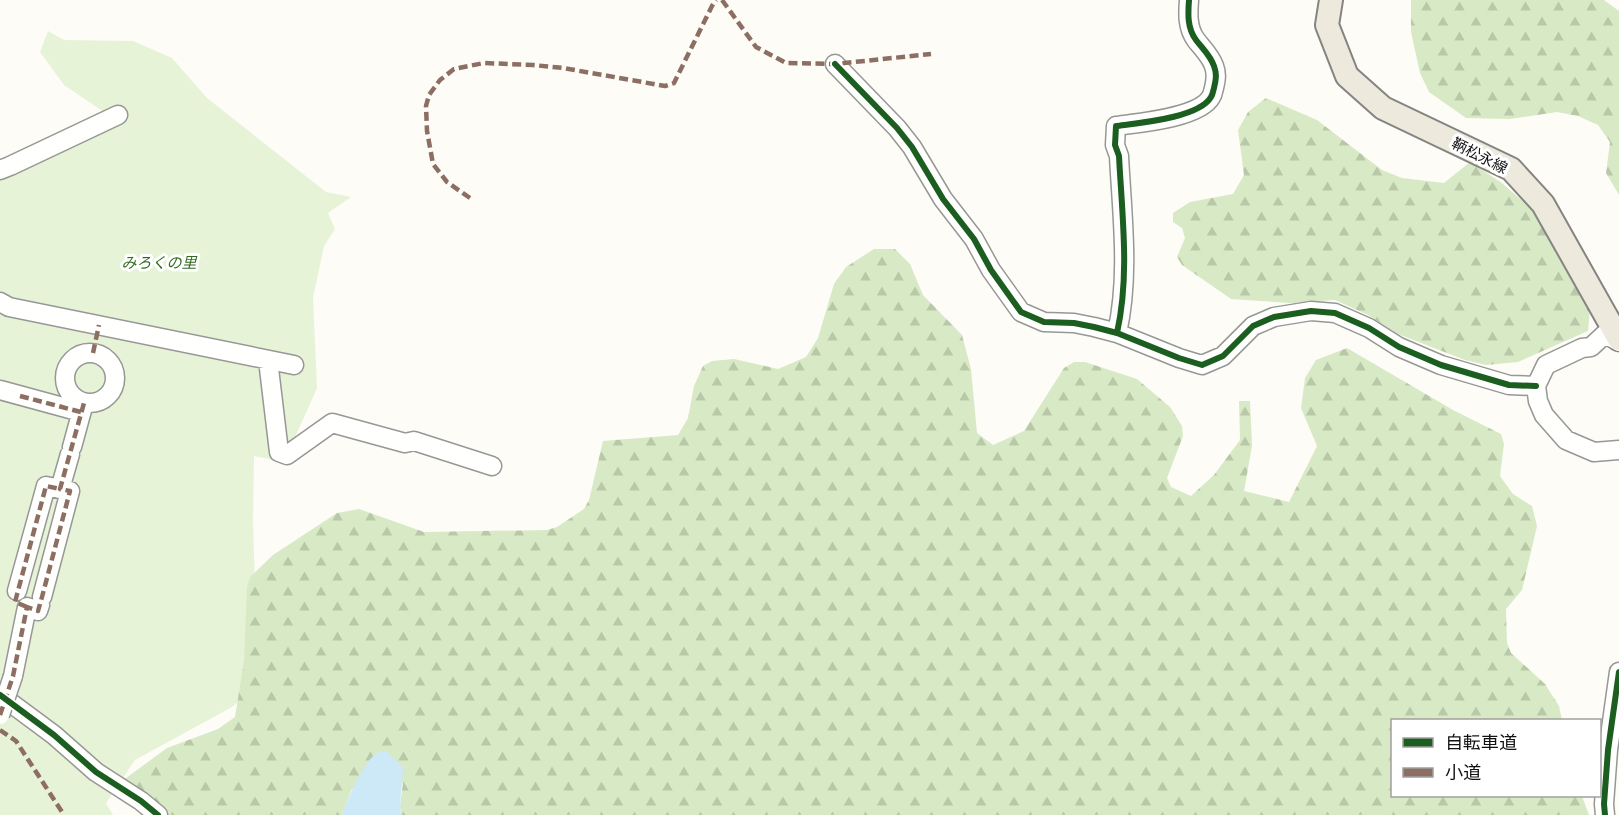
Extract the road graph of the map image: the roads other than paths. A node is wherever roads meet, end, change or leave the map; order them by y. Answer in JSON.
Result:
{"nodes":[{"id":1,"x":1189,"y":0,"type":"edge"},
{"id":2,"x":1331,"y":0,"type":"edge"},
{"id":3,"x":835,"y":64,"type":"dead end"},
{"id":4,"x":118,"y":116,"type":"dead end"},
{"id":5,"x":0,"y":170,"type":"edge"},
{"id":6,"x":0,"y":302,"type":"edge"},
{"id":7,"x":99,"y":325,"type":"junction"},
{"id":8,"x":1117,"y":333,"type":"junction"},
{"id":9,"x":1619,"y":341,"type":"edge"},
{"id":10,"x":93,"y":354,"type":"junction"},
{"id":11,"x":268,"y":360,"type":"junction"},
{"id":12,"x":294,"y":365,"type":"dead end"},
{"id":13,"x":1536,"y":386,"type":"junction"},
{"id":14,"x":0,"y":390,"type":"edge"},
{"id":15,"x":82,"y":407,"type":"junction"},
{"id":16,"x":1619,"y":450,"type":"edge"},
{"id":17,"x":492,"y":466,"type":"dead end"},
{"id":18,"x":60,"y":489,"type":"junction"},
{"id":19,"x":28,"y":600,"type":"junction"},
{"id":20,"x":1619,"y":672,"type":"edge"},
{"id":21,"x":0,"y":695,"type":"edge"},
{"id":22,"x":0,"y":715,"type":"edge"},
{"id":23,"x":158,"y":815,"type":"edge"},
{"id":24,"x":1605,"y":815,"type":"edge"}],
"edges":[{"from":1,"to":8,"type":"street"},
{"from":2,"to":9,"type":"main road","name":"鞆松永線"},
{"from":3,"to":8,"type":"street"},
{"from":4,"to":5,"type":"street"},
{"from":6,"to":7,"type":"street"},
{"from":7,"to":10,"type":"street"},
{"from":7,"to":11,"type":"street"},
{"from":8,"to":13,"type":"street"},
{"from":9,"to":13,"type":"street"},
{"from":10,"to":15,"type":"street"},
{"from":10,"to":15,"type":"street"},
{"from":11,"to":12,"type":"street"},
{"from":11,"to":17,"type":"street"},
{"from":13,"to":16,"type":"street"},
{"from":14,"to":15,"type":"street"},
{"from":15,"to":18,"type":"street"},
{"from":18,"to":19,"type":"street"},
{"from":18,"to":19,"type":"street"},
{"from":19,"to":22,"type":"street","bridge":true},
{"from":20,"to":24,"type":"street"},
{"from":21,"to":23,"type":"street"}]}
